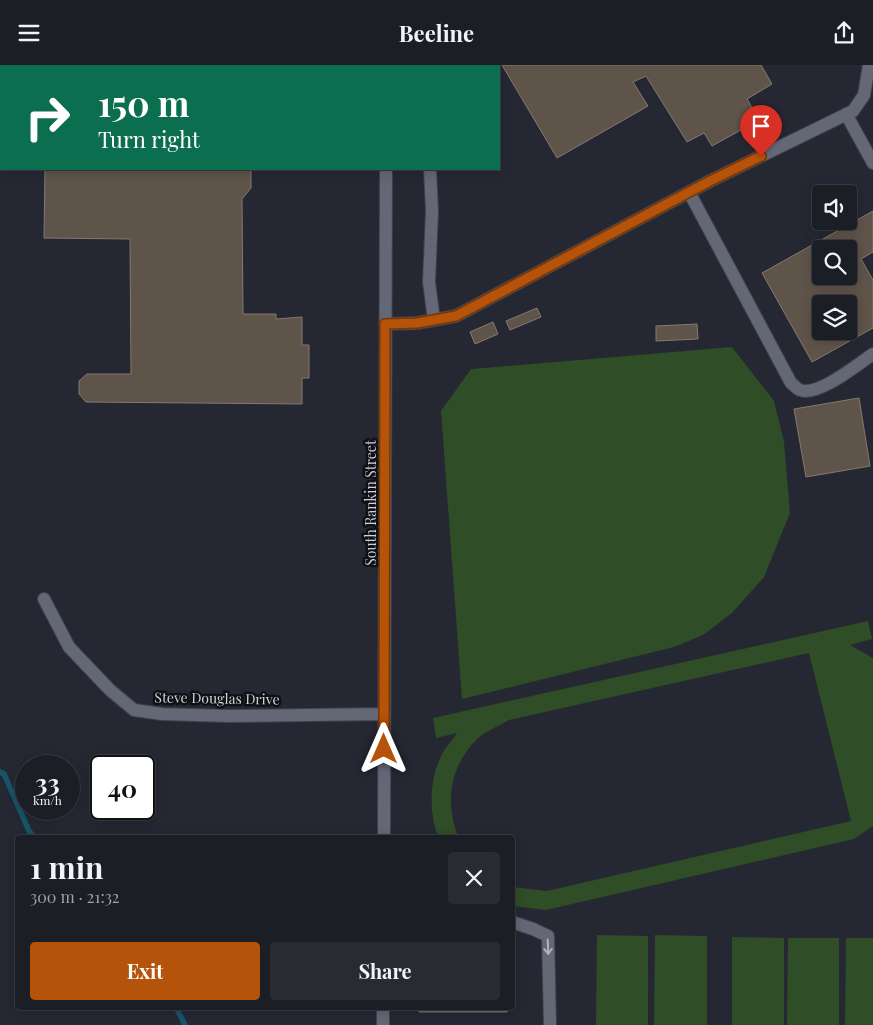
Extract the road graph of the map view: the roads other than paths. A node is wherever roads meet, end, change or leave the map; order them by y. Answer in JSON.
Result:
{"nodes":[{"id":1,"x":869,"y":65,"type":"edge"},
{"id":2,"x":846,"y":114,"type":"junction"},
{"id":3,"x":873,"y":163,"type":"edge"},
{"id":4,"x":386,"y":170,"type":"edge"},
{"id":5,"x":430,"y":170,"type":"edge"},
{"id":6,"x":689,"y":192,"type":"junction"},
{"id":7,"x":434,"y":320,"type":"junction"},
{"id":8,"x":385,"y":324,"type":"junction"},
{"id":9,"x":873,"y":354,"type":"edge"},
{"id":10,"x":44,"y":599,"type":"dead end"},
{"id":11,"x":384,"y":714,"type":"junction"},
{"id":12,"x":384,"y":835,"type":"edge"},
{"id":13,"x":515,"y":923,"type":"edge"},
{"id":14,"x":383,"y":1010,"type":"edge"},
{"id":15,"x":383,"y":1025,"type":"edge"},
{"id":16,"x":550,"y":1025,"type":"edge"}],
"edges":[{"from":1,"to":2,"type":"street"},
{"from":2,"to":3,"type":"street"},
{"from":2,"to":6,"type":"street"},
{"from":4,"to":8,"type":"street","name":"South Rankin Street"},
{"from":5,"to":7,"type":"street"},
{"from":6,"to":7,"type":"street"},
{"from":6,"to":9,"type":"street"},
{"from":7,"to":8,"type":"street"},
{"from":8,"to":11,"type":"street","name":"South Rankin Street"},
{"from":10,"to":11,"type":"street","name":"Steve Douglas Drive"},
{"from":11,"to":12,"type":"street","name":"South Rankin Street"},
{"from":13,"to":16,"type":"street","one_way":true},
{"from":14,"to":15,"type":"street"}]}
